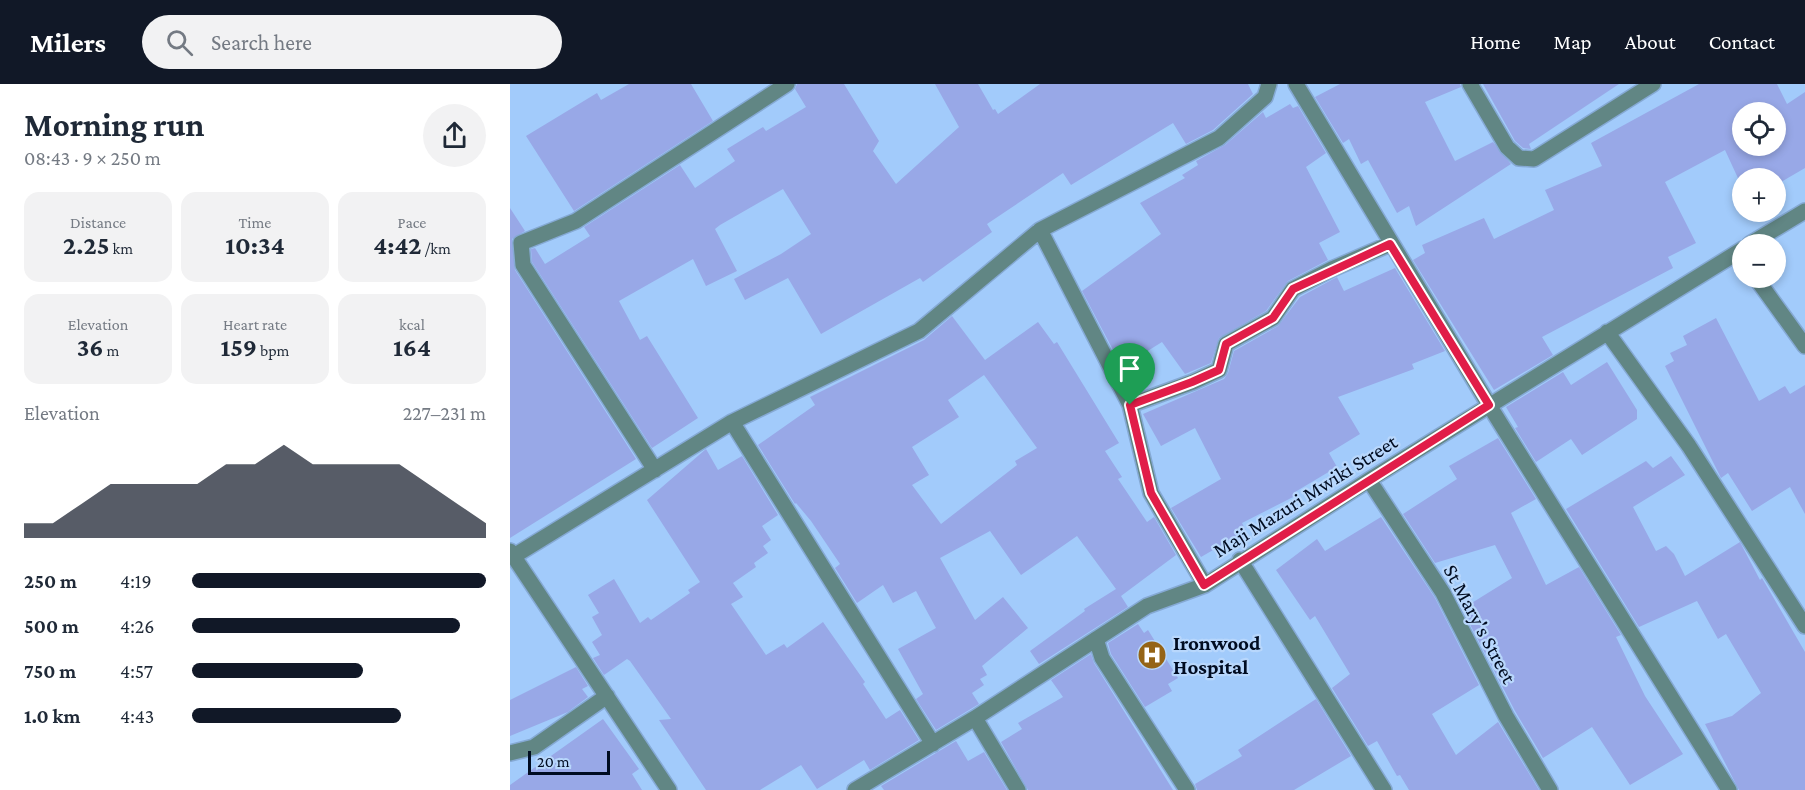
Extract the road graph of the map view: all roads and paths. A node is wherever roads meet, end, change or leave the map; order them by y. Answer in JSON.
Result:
{"nodes":[{"id":1,"x":787,"y":84,"type":"edge"},
{"id":2,"x":1269,"y":84,"type":"edge"},
{"id":3,"x":1296,"y":84,"type":"edge"},
{"id":4,"x":1470,"y":84,"type":"edge"},
{"id":5,"x":1653,"y":84,"type":"edge"},
{"id":6,"x":1805,"y":211,"type":"edge"},
{"id":7,"x":1040,"y":230,"type":"junction"},
{"id":8,"x":1769,"y":234,"type":"edge"},
{"id":9,"x":1390,"y":244,"type":"junction"},
{"id":10,"x":1732,"y":258,"type":"edge"},
{"id":11,"x":1763,"y":288,"type":"edge"},
{"id":12,"x":1607,"y":332,"type":"junction"},
{"id":13,"x":1805,"y":346,"type":"edge"},
{"id":14,"x":1130,"y":405,"type":"junction"},
{"id":15,"x":1489,"y":405,"type":"junction"},
{"id":16,"x":732,"y":422,"type":"junction"},
{"id":17,"x":655,"y":470,"type":"junction"},
{"id":18,"x":1369,"y":480,"type":"junction"},
{"id":19,"x":512,"y":553,"type":"edge"},
{"id":20,"x":1240,"y":560,"type":"junction"},
{"id":21,"x":1204,"y":585,"type":"junction"},
{"id":22,"x":1805,"y":626,"type":"edge"},
{"id":23,"x":1096,"y":639,"type":"junction"},
{"id":24,"x":607,"y":696,"type":"junction"},
{"id":25,"x":975,"y":718,"type":"junction"},
{"id":26,"x":933,"y":744,"type":"junction"},
{"id":27,"x":510,"y":753,"type":"edge"},
{"id":28,"x":669,"y":790,"type":"edge"},
{"id":29,"x":855,"y":790,"type":"edge"},
{"id":30,"x":1018,"y":790,"type":"edge"},
{"id":31,"x":1187,"y":790,"type":"edge"},
{"id":32,"x":1384,"y":790,"type":"edge"},
{"id":33,"x":1550,"y":790,"type":"edge"},
{"id":34,"x":1729,"y":790,"type":"edge"}],
"edges":[{"from":1,"to":17,"type":"street"},
{"from":2,"to":7,"type":"street"},
{"from":3,"to":9,"type":"street"},
{"from":4,"to":5,"type":"street"},
{"from":6,"to":8,"type":"street","name":"Maji Mazuri Mwiki Street"},
{"from":7,"to":14,"type":"street"},
{"from":7,"to":16,"type":"street"},
{"from":9,"to":14,"type":"street"},
{"from":9,"to":15,"type":"street"},
{"from":10,"to":12,"type":"street","name":"Maji Mazuri Mwiki Street"},
{"from":11,"to":13,"type":"street"},
{"from":12,"to":15,"type":"street","name":"Maji Mazuri Mwiki Street"},
{"from":12,"to":22,"type":"street"},
{"from":14,"to":21,"type":"street"},
{"from":15,"to":18,"type":"street","name":"Maji Mazuri Mwiki Street"},
{"from":15,"to":34,"type":"street"},
{"from":16,"to":17,"type":"street"},
{"from":16,"to":26,"type":"street"},
{"from":17,"to":19,"type":"street"},
{"from":18,"to":20,"type":"street","name":"Maji Mazuri Mwiki Street"},
{"from":18,"to":33,"type":"street","name":"St Mary's Street"},
{"from":19,"to":24,"type":"street"},
{"from":20,"to":21,"type":"street","name":"Maji Mazuri Mwiki Street"},
{"from":20,"to":32,"type":"street"},
{"from":21,"to":23,"type":"street","name":"Maji Mazuri Mwiki Street"},
{"from":23,"to":25,"type":"street","name":"Maji Mazuri Mwiki Street"},
{"from":23,"to":31,"type":"street"},
{"from":24,"to":27,"type":"street"},
{"from":24,"to":28,"type":"street"},
{"from":25,"to":26,"type":"street","name":"Maji Mazuri Mwiki Street"},
{"from":25,"to":30,"type":"street"},
{"from":26,"to":29,"type":"street","name":"Maji Mazuri Mwiki Street"}]}
